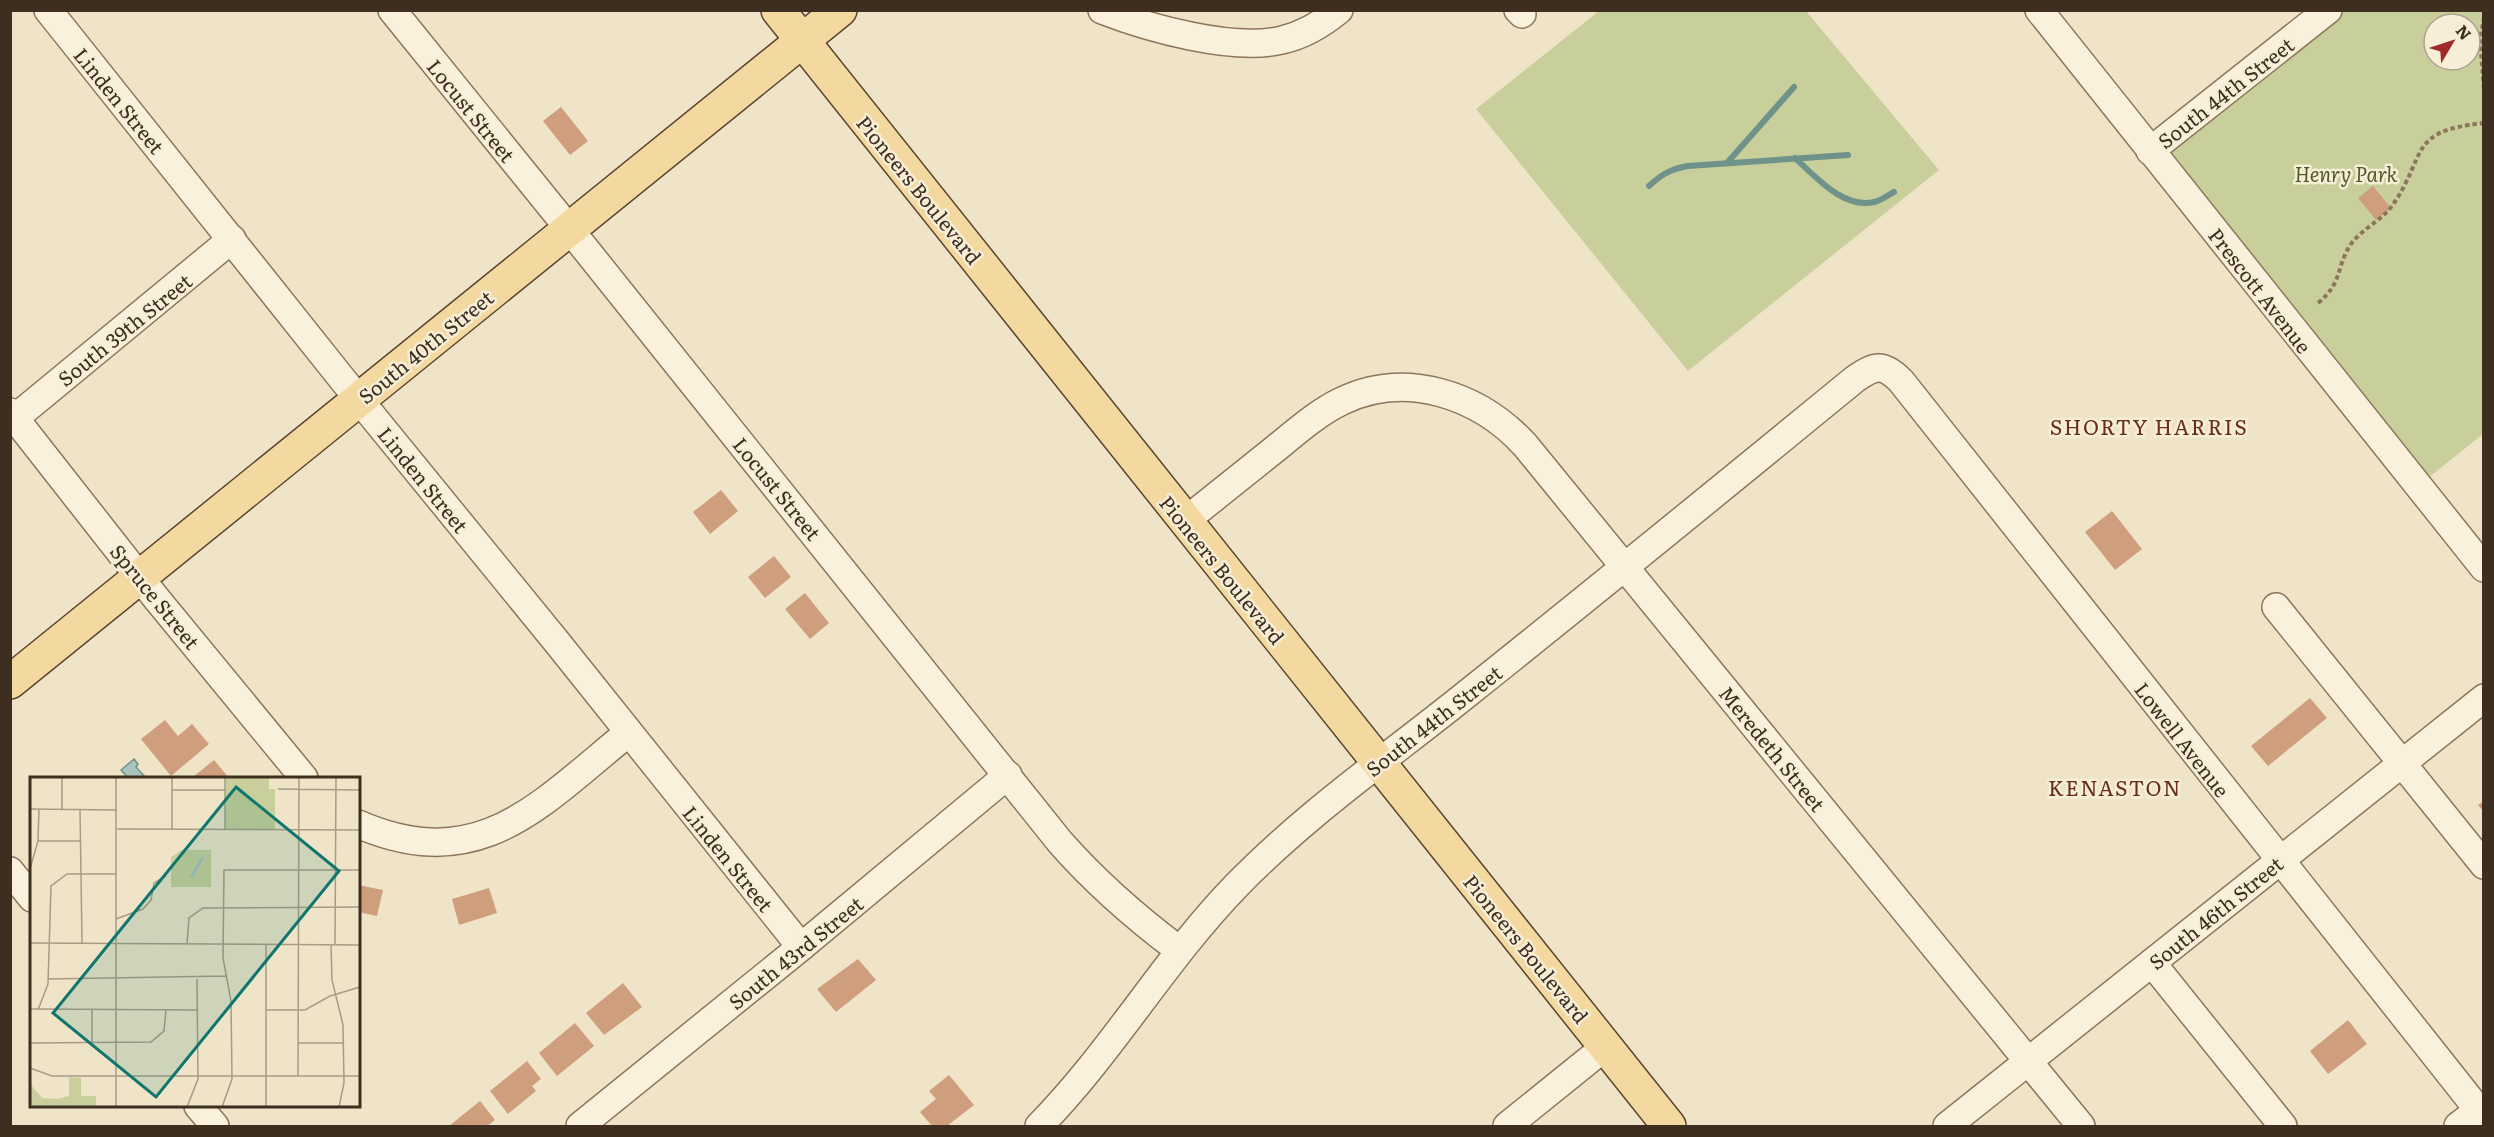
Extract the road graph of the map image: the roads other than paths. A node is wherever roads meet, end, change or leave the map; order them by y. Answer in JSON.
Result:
{"nodes":[{"id":1,"x":48,"y":10,"type":"edge"},
{"id":2,"x":392,"y":10,"type":"edge"},
{"id":3,"x":778,"y":10,"type":"edge"},
{"id":4,"x":840,"y":10,"type":"edge"},
{"id":5,"x":1102,"y":10,"type":"edge"},
{"id":6,"x":1339,"y":10,"type":"edge"},
{"id":7,"x":2039,"y":10,"type":"edge"},
{"id":8,"x":2328,"y":10,"type":"edge"},
{"id":9,"x":802,"y":40,"type":"junction"},
{"id":10,"x":2150,"y":151,"type":"junction"},
{"id":11,"x":569,"y":230,"type":"junction"},
{"id":12,"x":232,"y":239,"type":"junction"},
{"id":13,"x":1879,"y":367,"type":"joint"},
{"id":14,"x":359,"y":399,"type":"junction"},
{"id":15,"x":13,"y":415,"type":"edge"},
{"id":16,"x":1185,"y":521,"type":"junction"},
{"id":17,"x":1625,"y":567,"type":"junction"},
{"id":18,"x":2484,"y":568,"type":"edge"},
{"id":19,"x":139,"y":576,"type":"junction"},
{"id":20,"x":2276,"y":606,"type":"dead end"},
{"id":21,"x":10,"y":682,"type":"edge"},
{"id":22,"x":2484,"y":698,"type":"edge"},
{"id":23,"x":628,"y":734,"type":"junction"},
{"id":24,"x":1378,"y":763,"type":"junction"},
{"id":25,"x":2402,"y":763,"type":"junction"},
{"id":26,"x":1008,"y":775,"type":"junction"},
{"id":27,"x":303,"y":777,"type":"edge"},
{"id":28,"x":360,"y":825,"type":"edge"},
{"id":29,"x":2279,"y":861,"type":"junction"},
{"id":30,"x":2484,"y":865,"type":"edge"},
{"id":31,"x":10,"y":871,"type":"edge"},
{"id":32,"x":30,"y":895,"type":"edge"},
{"id":33,"x":801,"y":947,"type":"junction"},
{"id":34,"x":1179,"y":950,"type":"junction"},
{"id":35,"x":2152,"y":963,"type":"junction"},
{"id":36,"x":1605,"y":1047,"type":"junction"},
{"id":37,"x":2029,"y":1062,"type":"junction"},
{"id":38,"x":199,"y":1107,"type":"edge"},
{"id":39,"x":2476,"y":1115,"type":"edge"},
{"id":40,"x":215,"y":1126,"type":"edge"},
{"id":41,"x":580,"y":1126,"type":"edge"},
{"id":42,"x":1038,"y":1126,"type":"edge"},
{"id":43,"x":1507,"y":1126,"type":"edge"},
{"id":44,"x":1669,"y":1126,"type":"edge"},
{"id":45,"x":1947,"y":1126,"type":"edge"},
{"id":46,"x":2081,"y":1126,"type":"edge"},
{"id":47,"x":2283,"y":1126,"type":"edge"}],
"edges":[{"from":1,"to":12,"type":"street","name":"Linden Street"},
{"from":2,"to":11,"type":"street","name":"Locust Street"},
{"from":3,"to":9,"type":"main road","name":"Pioneers Boulevard"},
{"from":4,"to":9,"type":"main road","name":"South 40th Street"},
{"from":5,"to":6,"type":"street"},
{"from":7,"to":10,"type":"street","name":"Prescott Avenue"},
{"from":8,"to":10,"type":"street","name":"South 44th Street"},
{"from":9,"to":11,"type":"main road","name":"South 40th Street"},
{"from":9,"to":16,"type":"main road","name":"Pioneers Boulevard"},
{"from":10,"to":18,"type":"street","name":"Prescott Avenue"},
{"from":11,"to":14,"type":"main road","name":"South 40th Street"},
{"from":11,"to":26,"type":"street","name":"Locust Street"},
{"from":12,"to":14,"type":"street","name":"Linden Street"},
{"from":12,"to":15,"type":"street","name":"South 39th Street"},
{"from":13,"to":17,"type":"street","name":"South 44th Street"},
{"from":13,"to":29,"type":"street","name":"Lowell Avenue"},
{"from":14,"to":19,"type":"main road","name":"South 40th Street"},
{"from":14,"to":23,"type":"street","name":"Linden Street"},
{"from":15,"to":19,"type":"street","name":"Spruce Street"},
{"from":16,"to":17,"type":"street","name":"Meredeth Street"},
{"from":16,"to":24,"type":"main road","name":"Pioneers Boulevard"},
{"from":17,"to":24,"type":"street","name":"South 44th Street"},
{"from":17,"to":37,"type":"street","name":"Meredeth Street"},
{"from":19,"to":21,"type":"main road","name":"South 40th Street"},
{"from":19,"to":27,"type":"street","name":"Spruce Street"},
{"from":20,"to":25,"type":"street"},
{"from":22,"to":25,"type":"street","name":"South 46th Street"},
{"from":23,"to":28,"type":"street"},
{"from":23,"to":33,"type":"street","name":"Linden Street"},
{"from":24,"to":34,"type":"street","name":"South 44th Street"},
{"from":24,"to":36,"type":"main road","name":"Pioneers Boulevard"},
{"from":25,"to":29,"type":"street","name":"South 46th Street"},
{"from":25,"to":30,"type":"street"},
{"from":26,"to":33,"type":"street","name":"South 43rd Street"},
{"from":26,"to":34,"type":"street","name":"Locust Street"},
{"from":29,"to":35,"type":"street","name":"South 46th Street"},
{"from":29,"to":39,"type":"street","name":"Lowell Avenue"},
{"from":31,"to":32,"type":"street"},
{"from":33,"to":41,"type":"street","name":"South 43rd Street"},
{"from":34,"to":42,"type":"street","name":"South 44th Street"},
{"from":35,"to":37,"type":"street","name":"South 46th Street"},
{"from":35,"to":47,"type":"street"},
{"from":36,"to":43,"type":"street"},
{"from":36,"to":44,"type":"main road","name":"Pioneers Boulevard"},
{"from":37,"to":45,"type":"street","name":"South 46th Street"},
{"from":37,"to":46,"type":"street","name":"Meredeth Street"},
{"from":38,"to":40,"type":"street"}]}
